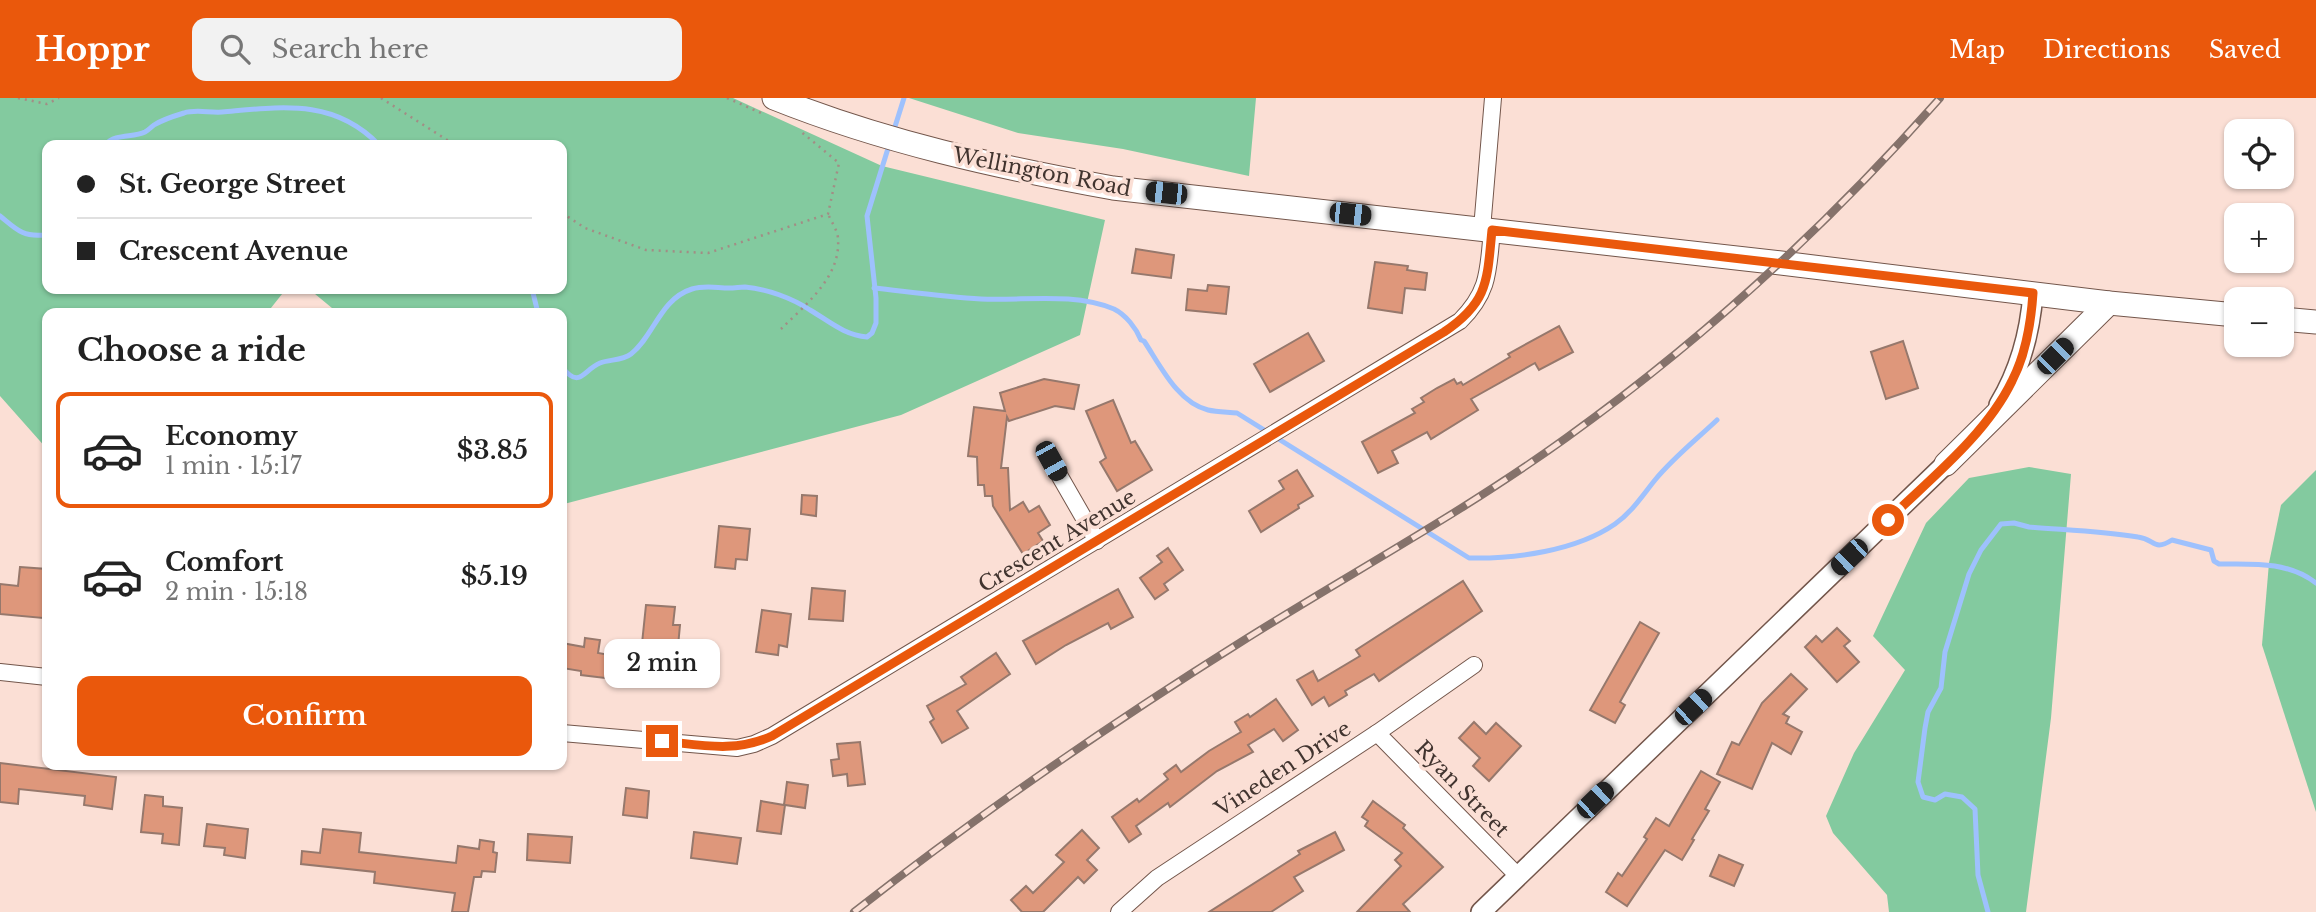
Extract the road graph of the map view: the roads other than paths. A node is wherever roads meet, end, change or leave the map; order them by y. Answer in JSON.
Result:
{"nodes":[{"id":1,"x":1493,"y":98,"type":"edge"},
{"id":2,"x":769,"y":106,"type":"edge"},
{"id":3,"x":1487,"y":230,"type":"junction"},
{"id":4,"x":2033,"y":293,"type":"junction"},
{"id":5,"x":2109,"y":303,"type":"junction"},
{"id":6,"x":2224,"y":314,"type":"edge"},
{"id":7,"x":2294,"y":320,"type":"edge"},
{"id":8,"x":2316,"y":323,"type":"edge"},
{"id":9,"x":1051,"y":461,"type":"dead end"},
{"id":10,"x":1946,"y":464,"type":"junction"},
{"id":11,"x":1097,"y":541,"type":"junction"},
{"id":12,"x":1474,"y":666,"type":"dead end"},
{"id":13,"x":0,"y":671,"type":"edge"},
{"id":14,"x":42,"y":676,"type":"edge"},
{"id":15,"x":567,"y":733,"type":"edge"},
{"id":16,"x":1377,"y":733,"type":"junction"},
{"id":17,"x":1517,"y":875,"type":"junction"},
{"id":18,"x":1119,"y":912,"type":"edge"},
{"id":19,"x":1480,"y":912,"type":"edge"}],
"edges":[{"from":1,"to":3,"type":"street","name":"Crescent Avenue"},
{"from":2,"to":3,"type":"main road","name":"Wellington Road"},
{"from":3,"to":4,"type":"main road","name":"Wellington Road"},
{"from":3,"to":11,"type":"street","name":"Crescent Avenue"},
{"from":4,"to":5,"type":"main road","name":"Wellington Road"},
{"from":4,"to":10,"type":"street"},
{"from":5,"to":6,"type":"main road","name":"Wellington Road"},
{"from":5,"to":10,"type":"main road"},
{"from":7,"to":8,"type":"main road"},
{"from":9,"to":11,"type":"street"},
{"from":10,"to":17,"type":"street"},
{"from":11,"to":15,"type":"street","name":"Crescent Avenue"},
{"from":12,"to":16,"type":"street","name":"Vineden Drive"},
{"from":13,"to":14,"type":"street"},
{"from":16,"to":17,"type":"street","name":"Ryan Street"},
{"from":16,"to":18,"type":"street","name":"Vineden Drive"},
{"from":17,"to":19,"type":"street"}]}
